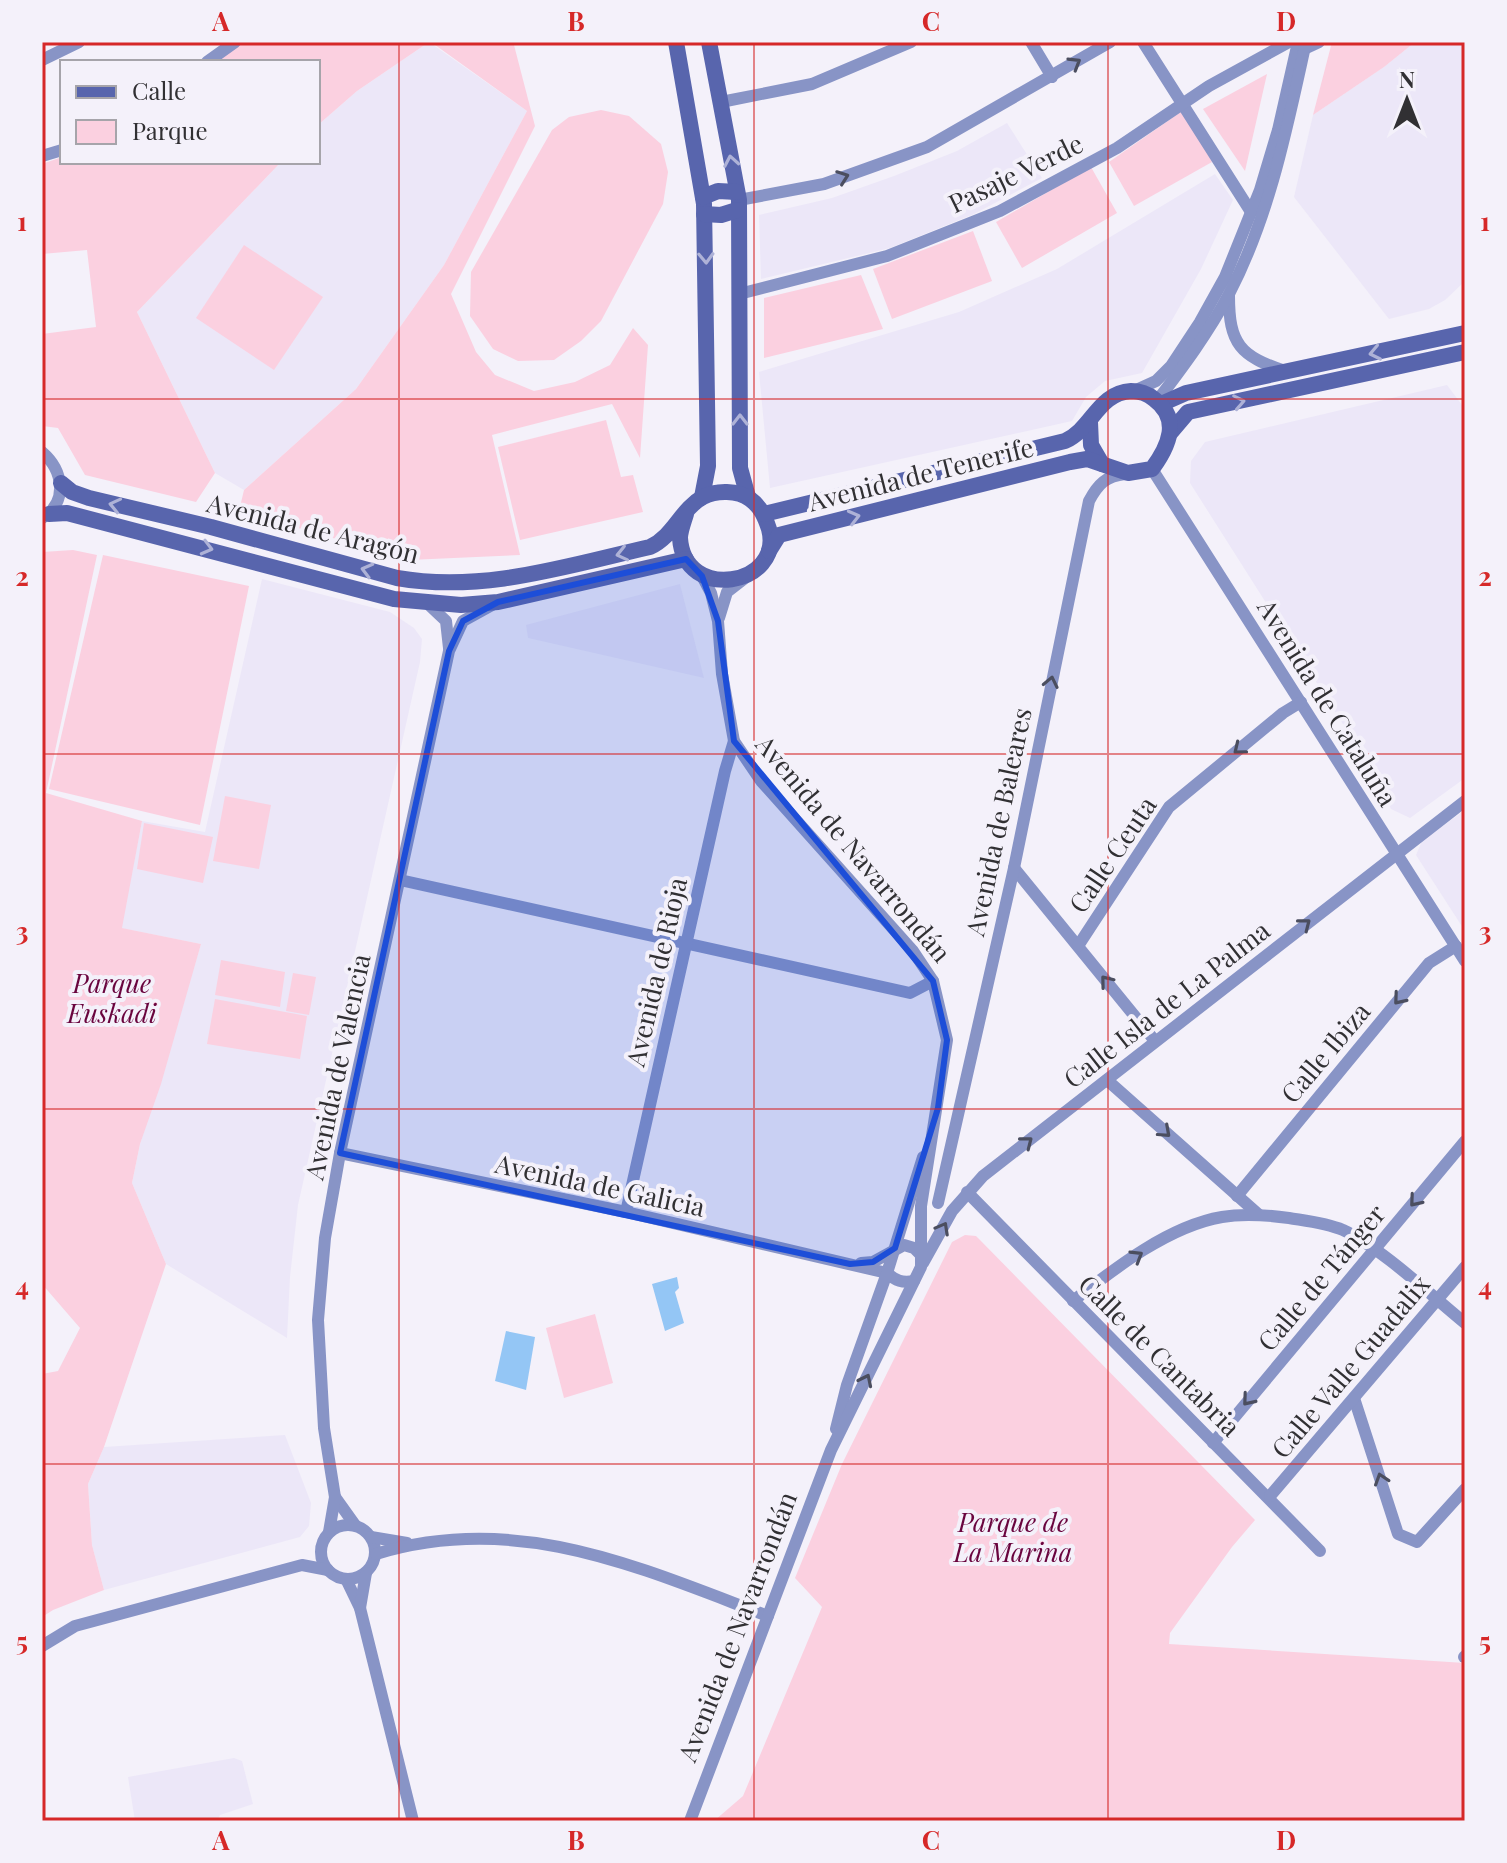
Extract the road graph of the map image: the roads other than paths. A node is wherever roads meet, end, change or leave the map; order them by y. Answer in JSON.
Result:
{"nodes":[{"id":1,"x":79,"y":42,"type":"edge"},
{"id":2,"x":235,"y":42,"type":"edge"},
{"id":3,"x":676,"y":42,"type":"edge"},
{"id":4,"x":709,"y":42,"type":"edge"},
{"id":5,"x":911,"y":42,"type":"edge"},
{"id":6,"x":1031,"y":42,"type":"edge"},
{"id":7,"x":1110,"y":42,"type":"edge"},
{"id":8,"x":1143,"y":42,"type":"edge"},
{"id":9,"x":1289,"y":42,"type":"edge"},
{"id":10,"x":1319,"y":42,"type":"edge"},
{"id":11,"x":1303,"y":44,"type":"edge"},
{"id":12,"x":42,"y":60,"type":"edge"},
{"id":13,"x":210,"y":60,"type":"edge"},
{"id":14,"x":1052,"y":77,"type":"junction"},
{"id":15,"x":721,"y":102,"type":"junction"},
{"id":16,"x":1182,"y":104,"type":"junction"},
{"id":17,"x":738,"y":200,"type":"junction"},
{"id":18,"x":704,"y":206,"type":"junction"},
{"id":19,"x":1251,"y":212,"type":"junction"},
{"id":20,"x":739,"y":294,"type":"junction"},
{"id":21,"x":1229,"y":294,"type":"junction"},
{"id":22,"x":1465,"y":321,"type":"edge"},
{"id":23,"x":1458,"y":335,"type":"edge"},
{"id":24,"x":1465,"y":352,"type":"edge"},
{"id":25,"x":1288,"y":372,"type":"junction"},
{"id":26,"x":1134,"y":391,"type":"junction"},
{"id":27,"x":1159,"y":402,"type":"junction"},
{"id":28,"x":1090,"y":422,"type":"junction"},
{"id":29,"x":1171,"y":432,"type":"junction"},
{"id":30,"x":42,"y":452,"type":"edge"},
{"id":31,"x":1102,"y":464,"type":"junction"},
{"id":32,"x":1152,"y":469,"type":"junction"},
{"id":33,"x":1128,"y":473,"type":"junction"},
{"id":34,"x":61,"y":483,"type":"junction"},
{"id":35,"x":702,"y":497,"type":"junction"},
{"id":36,"x":748,"y":497,"type":"junction"},
{"id":37,"x":686,"y":514,"type":"junction"},
{"id":38,"x":764,"y":514,"type":"junction"},
{"id":39,"x":46,"y":516,"type":"edge"},
{"id":40,"x":686,"y":559,"type":"junction"},
{"id":41,"x":764,"y":559,"type":"junction"},
{"id":42,"x":702,"y":576,"type":"junction"},
{"id":43,"x":748,"y":576,"type":"junction"},
{"id":44,"x":498,"y":602,"type":"junction"},
{"id":45,"x":428,"y":604,"type":"junction"},
{"id":46,"x":718,"y":621,"type":"junction"},
{"id":47,"x":449,"y":651,"type":"junction"},
{"id":48,"x":1301,"y":702,"type":"junction"},
{"id":49,"x":734,"y":741,"type":"junction"},
{"id":50,"x":1465,"y":801,"type":"edge"},
{"id":51,"x":1396,"y":852,"type":"junction"},
{"id":52,"x":1014,"y":868,"type":"junction"},
{"id":53,"x":400,"y":880,"type":"junction"},
{"id":54,"x":685,"y":944,"type":"junction"},
{"id":55,"x":1078,"y":946,"type":"junction"},
{"id":56,"x":1456,"y":946,"type":"junction"},
{"id":57,"x":1465,"y":961,"type":"edge"},
{"id":58,"x":933,"y":981,"type":"junction"},
{"id":59,"x":1155,"y":1041,"type":"junction"},
{"id":60,"x":1107,"y":1080,"type":"junction"},
{"id":61,"x":938,"y":1108,"type":"junction"},
{"id":62,"x":1465,"y":1141,"type":"edge"},
{"id":63,"x":340,"y":1153,"type":"junction"},
{"id":64,"x":967,"y":1192,"type":"junction"},
{"id":65,"x":1237,"y":1196,"type":"junction"},
{"id":66,"x":938,"y":1203,"type":"dead end"},
{"id":67,"x":626,"y":1212,"type":"junction"},
{"id":68,"x":1258,"y":1214,"type":"junction"},
{"id":69,"x":895,"y":1248,"type":"junction"},
{"id":70,"x":1374,"y":1250,"type":"junction"},
{"id":71,"x":921,"y":1261,"type":"junction"},
{"id":72,"x":850,"y":1264,"type":"junction"},
{"id":73,"x":1465,"y":1267,"type":"edge"},
{"id":74,"x":887,"y":1273,"type":"junction"},
{"id":75,"x":914,"y":1281,"type":"junction"},
{"id":76,"x":1437,"y":1300,"type":"junction"},
{"id":77,"x":1073,"y":1301,"type":"junction"},
{"id":78,"x":1465,"y":1323,"type":"edge"},
{"id":79,"x":1354,"y":1398,"type":"junction"},
{"id":80,"x":1213,"y":1443,"type":"junction"},
{"id":81,"x":831,"y":1450,"type":"junction"},
{"id":82,"x":1465,"y":1489,"type":"edge"},
{"id":83,"x":1270,"y":1496,"type":"junction"},
{"id":84,"x":335,"y":1497,"type":"junction"},
{"id":85,"x":355,"y":1525,"type":"junction"},
{"id":86,"x":329,"y":1532,"type":"junction"},
{"id":87,"x":371,"y":1537,"type":"junction"},
{"id":88,"x":410,"y":1544,"type":"junction"},
{"id":89,"x":321,"y":1547,"type":"junction"},
{"id":90,"x":1320,"y":1551,"type":"dead end"},
{"id":91,"x":376,"y":1554,"type":"junction"},
{"id":92,"x":302,"y":1565,"type":"junction"},
{"id":93,"x":328,"y":1570,"type":"junction"},
{"id":94,"x":366,"y":1573,"type":"junction"},
{"id":95,"x":346,"y":1579,"type":"junction"},
{"id":96,"x":360,"y":1608,"type":"junction"},
{"id":97,"x":768,"y":1616,"type":"junction"},
{"id":98,"x":42,"y":1646,"type":"edge"},
{"id":99,"x":413,"y":1821,"type":"edge"},
{"id":100,"x":690,"y":1821,"type":"edge"}],
"edges":[{"from":1,"to":12,"type":"street"},
{"from":2,"to":13,"type":"street"},
{"from":3,"to":18,"type":"main road"},
{"from":4,"to":15,"type":"main road"},
{"from":5,"to":15,"type":"street"},
{"from":6,"to":14,"type":"street"},
{"from":14,"to":7,"type":"street","one_way":true},
{"from":8,"to":16,"type":"street"},
{"from":9,"to":16,"type":"street","name":"Pasaje Verde"},
{"from":10,"to":11,"type":"street"},
{"from":11,"to":19,"type":"street"},
{"from":11,"to":21,"type":"street"},
{"from":17,"to":14,"type":"street","one_way":true},
{"from":17,"to":15,"type":"main road","one_way":true},
{"from":16,"to":19,"type":"street"},
{"from":16,"to":20,"type":"street","name":"Pasaje Verde"},
{"from":17,"to":18,"type":"main road"},
{"from":17,"to":18,"type":"main road"},
{"from":17,"to":20,"type":"main road"},
{"from":18,"to":35,"type":"main road","one_way":true},
{"from":19,"to":26,"type":"street"},
{"from":36,"to":20,"type":"main road","one_way":true},
{"from":21,"to":25,"type":"street"},
{"from":21,"to":27,"type":"street"},
{"from":22,"to":23,"type":"street"},
{"from":23,"to":25,"type":"main road","one_way":true},
{"from":29,"to":24,"type":"main road","one_way":true},
{"from":25,"to":27,"type":"main road"},
{"from":26,"to":27,"type":"main road"},
{"from":26,"to":28,"type":"main road"},
{"from":27,"to":29,"type":"main road"},
{"from":28,"to":31,"type":"main road"},
{"from":28,"to":38,"type":"main road","name":"Avenida de Tenerife"},
{"from":29,"to":32,"type":"main road"},
{"from":30,"to":34,"type":"street"},
{"from":31,"to":33,"type":"main road"},
{"from":41,"to":31,"type":"main road","name":"Avenida de Tenerife","one_way":true},
{"from":32,"to":33,"type":"main road"},
{"from":32,"to":48,"type":"street","name":"Avenida de Cataluña"},
{"from":52,"to":33,"type":"street","name":"Avenida de Baleares","one_way":true},
{"from":37,"to":34,"type":"main road","name":"Avenida de Aragón","one_way":true},
{"from":34,"to":39,"type":"street"},
{"from":35,"to":36,"type":"main road"},
{"from":35,"to":37,"type":"main road"},
{"from":36,"to":38,"type":"main road"},
{"from":37,"to":40,"type":"main road"},
{"from":38,"to":41,"type":"main road"},
{"from":39,"to":45,"type":"main road","name":"Avenida de Aragón","one_way":true},
{"from":40,"to":42,"type":"main road"},
{"from":40,"to":44,"type":"main road","name":"Avenida de Aragón"},
{"from":41,"to":43,"type":"main road"},
{"from":42,"to":43,"type":"main road"},
{"from":42,"to":46,"type":"street","name":"Avenida de Navarrondán"},
{"from":43,"to":46,"type":"street"},
{"from":44,"to":45,"type":"main road","name":"Avenida de Aragón"},
{"from":44,"to":47,"type":"street"},
{"from":45,"to":47,"type":"street"},
{"from":46,"to":49,"type":"street","name":"Avenida de Navarrondán"},
{"from":47,"to":53,"type":"street","name":"Avenida de Valencia"},
{"from":48,"to":51,"type":"street","name":"Avenida de Cataluña"},
{"from":48,"to":55,"type":"street","name":"Calle Ceuta","one_way":true},
{"from":49,"to":54,"type":"street","name":"Avenida de Rioja"},
{"from":49,"to":58,"type":"street","name":"Avenida de Navarrondán"},
{"from":50,"to":51,"type":"street","name":"Calle Isla de La Palma"},
{"from":51,"to":56,"type":"street","name":"Avenida de Cataluña"},
{"from":59,"to":51,"type":"street","name":"Calle Isla de La Palma","one_way":true},
{"from":52,"to":55,"type":"street"},
{"from":52,"to":66,"type":"street","name":"Avenida de Baleares"},
{"from":53,"to":54,"type":"street"},
{"from":53,"to":63,"type":"street","name":"Avenida de Valencia"},
{"from":54,"to":58,"type":"street"},
{"from":54,"to":67,"type":"street","name":"Avenida de Rioja"},
{"from":59,"to":55,"type":"street","one_way":true},
{"from":56,"to":57,"type":"street","name":"Avenida de Cataluña"},
{"from":56,"to":65,"type":"street","name":"Calle Ibiza","one_way":true},
{"from":58,"to":61,"type":"street","name":"Avenida de Navarrondán"},
{"from":59,"to":60,"type":"street","name":"Calle Isla de La Palma"},
{"from":64,"to":60,"type":"street","name":"Calle Isla de La Palma","one_way":true},
{"from":60,"to":65,"type":"street","one_way":true},
{"from":61,"to":69,"type":"street","name":"Avenida de Navarrondán"},
{"from":61,"to":71,"type":"street","name":"Avenida de Navarrondán"},
{"from":62,"to":70,"type":"street","name":"Calle de Tánger","one_way":true},
{"from":63,"to":67,"type":"street","name":"Avenida de Galicia"},
{"from":63,"to":84,"type":"street","name":"Avenida de Valencia"},
{"from":71,"to":64,"type":"street","name":"Calle Isla de La Palma","one_way":true},
{"from":64,"to":77,"type":"street","name":"Calle de Cantabria"},
{"from":65,"to":68,"type":"street"},
{"from":67,"to":72,"type":"street","name":"Avenida de Galicia"},
{"from":68,"to":70,"type":"street"},
{"from":77,"to":68,"type":"street","one_way":true},
{"from":69,"to":71,"type":"street"},
{"from":69,"to":72,"type":"street","name":"Avenida de Galicia"},
{"from":69,"to":74,"type":"street","name":"Avenida de Navarrondán"},
{"from":70,"to":76,"type":"street"},
{"from":70,"to":80,"type":"street","name":"Calle de Tánger","one_way":true},
{"from":71,"to":75,"type":"street","name":"Avenida de Navarrondán"},
{"from":72,"to":74,"type":"street","name":"Avenida de Galicia"},
{"from":73,"to":76,"type":"street","name":"Calle Valle Guadalix"},
{"from":74,"to":75,"type":"street"},
{"from":74,"to":81,"type":"street","name":"Avenida de Navarrondán"},
{"from":81,"to":75,"type":"street","name":"Avenida de Navarrondán","one_way":true},
{"from":76,"to":78,"type":"street"},
{"from":76,"to":79,"type":"street","name":"Calle Valle Guadalix"},
{"from":77,"to":80,"type":"street","name":"Calle de Cantabria"},
{"from":82,"to":79,"type":"street","one_way":true},
{"from":79,"to":83,"type":"street","name":"Calle Valle Guadalix"},
{"from":80,"to":83,"type":"street","name":"Calle de Cantabria"},
{"from":81,"to":97,"type":"street","name":"Avenida de Navarrondán"},
{"from":83,"to":90,"type":"street","name":"Calle de Cantabria"},
{"from":84,"to":85,"type":"street","name":"Avenida de Valencia"},
{"from":84,"to":86,"type":"street","name":"Avenida de Valencia"},
{"from":85,"to":86,"type":"street"},
{"from":85,"to":87,"type":"street"},
{"from":86,"to":89,"type":"street"},
{"from":87,"to":88,"type":"street"},
{"from":87,"to":91,"type":"street"},
{"from":88,"to":91,"type":"street"},
{"from":88,"to":97,"type":"street"},
{"from":89,"to":92,"type":"street"},
{"from":89,"to":93,"type":"street"},
{"from":91,"to":94,"type":"street"},
{"from":92,"to":93,"type":"street"},
{"from":92,"to":98,"type":"street"},
{"from":93,"to":95,"type":"street"},
{"from":94,"to":95,"type":"street"},
{"from":94,"to":96,"type":"street"},
{"from":95,"to":96,"type":"street"},
{"from":96,"to":99,"type":"street"},
{"from":97,"to":100,"type":"street","name":"Avenida de Navarrondán"}]}
